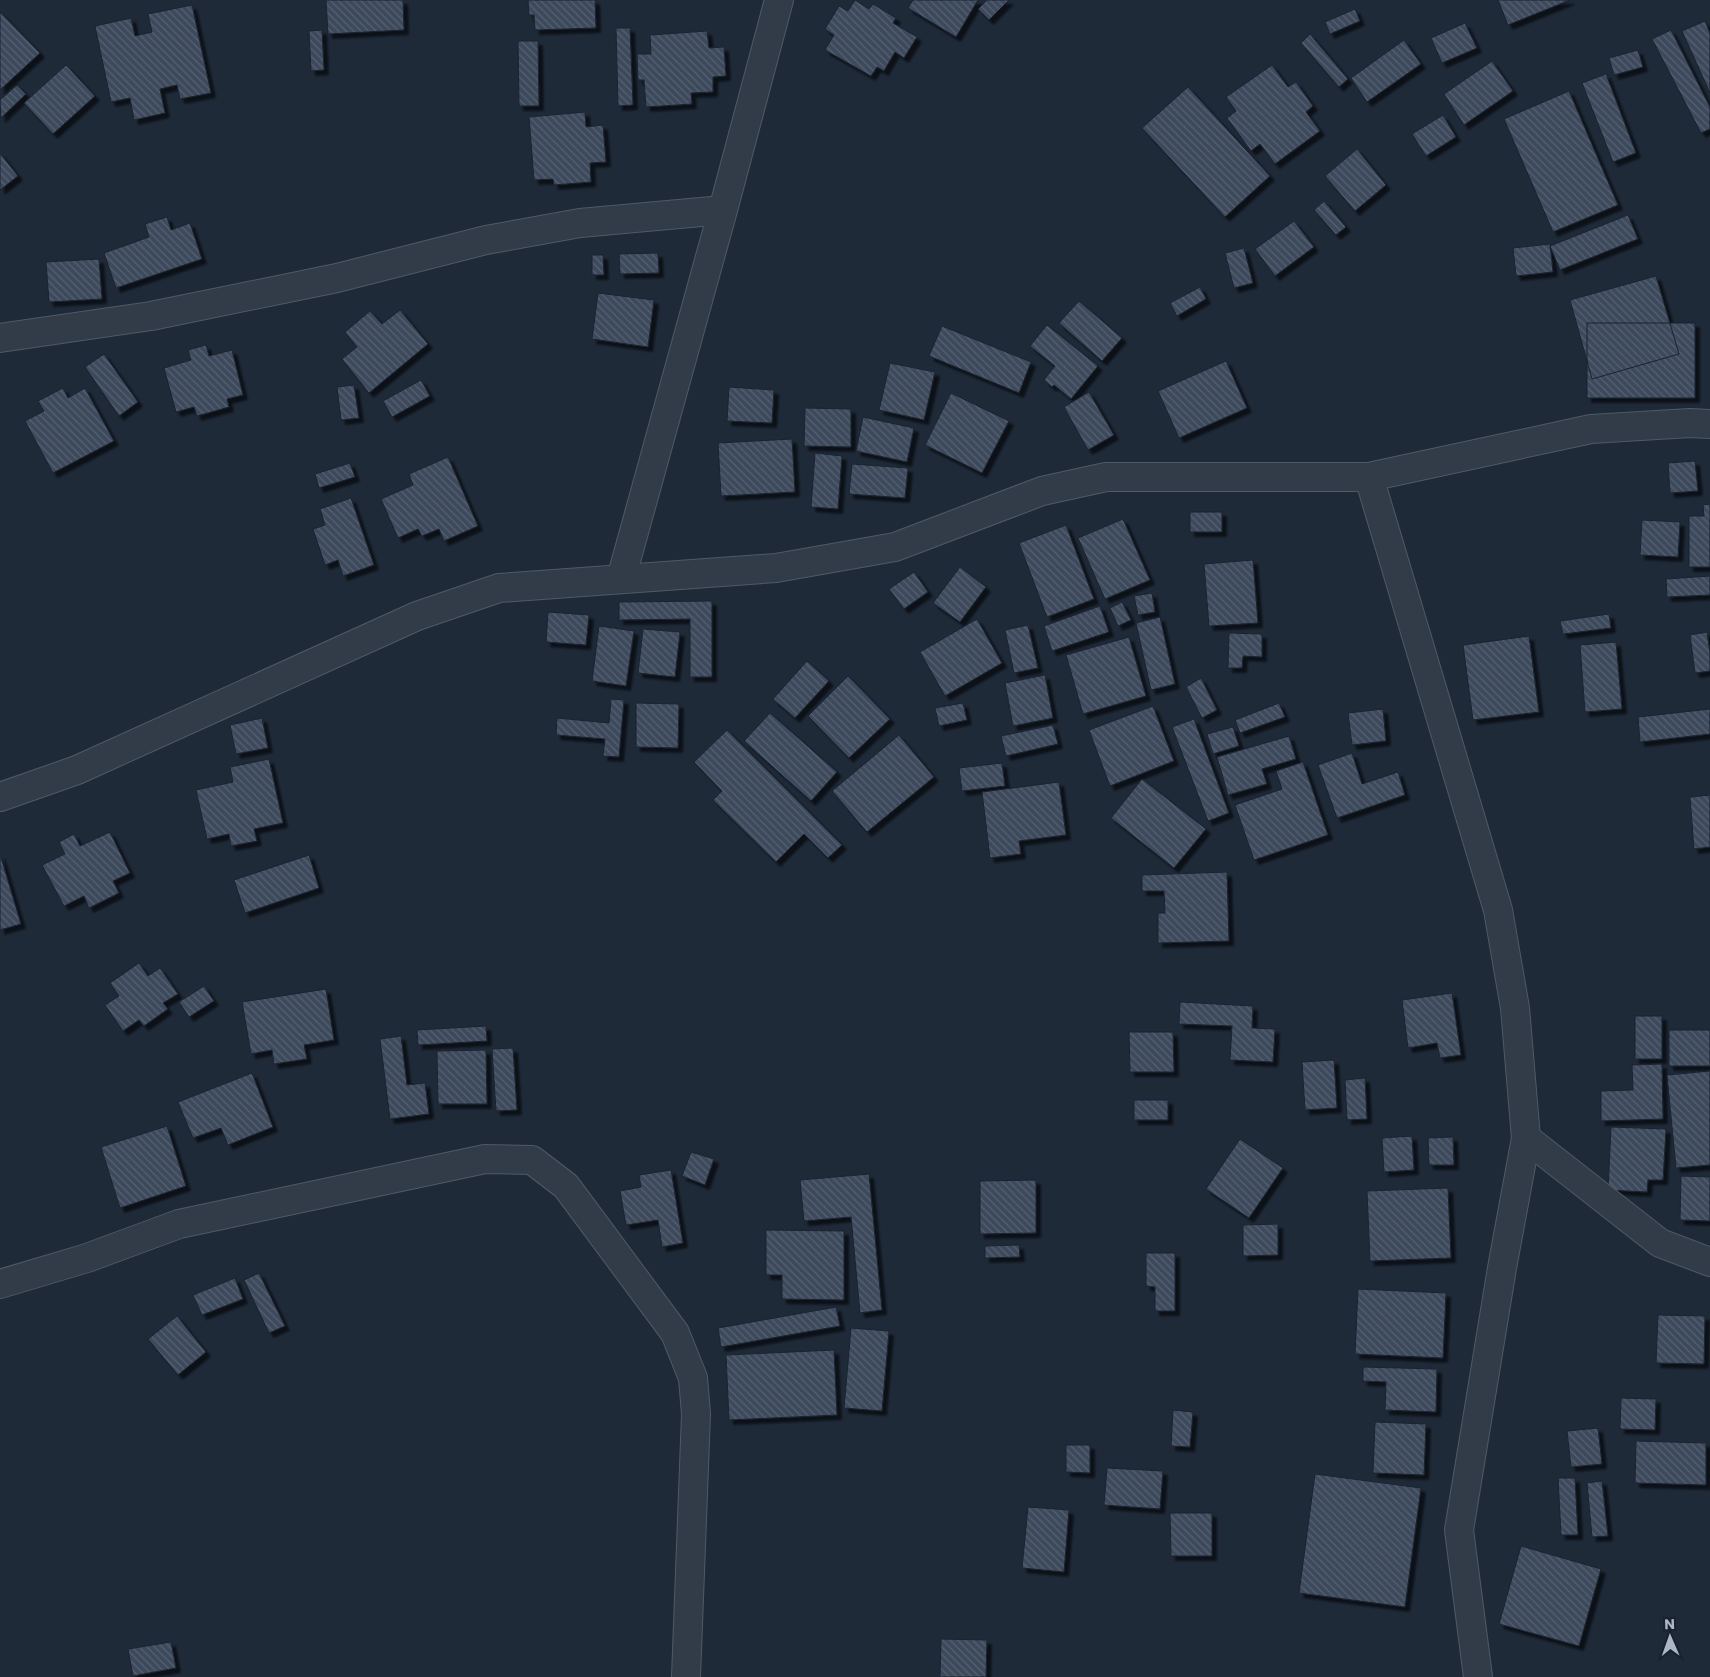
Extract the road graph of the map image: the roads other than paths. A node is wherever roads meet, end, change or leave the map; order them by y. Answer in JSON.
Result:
{"nodes":[{"id":1,"x":779,"y":0,"type":"edge"},
{"id":2,"x":723,"y":210,"type":"junction"},
{"id":3,"x":0,"y":338,"type":"edge"},
{"id":4,"x":1710,"y":424,"type":"edge"},
{"id":5,"x":1369,"y":477,"type":"junction"},
{"id":6,"x":621,"y":578,"type":"junction"},
{"id":7,"x":0,"y":797,"type":"edge"},
{"id":8,"x":1526,"y":1138,"type":"junction"},
{"id":9,"x":1710,"y":1262,"type":"edge"},
{"id":10,"x":0,"y":1284,"type":"edge"},
{"id":11,"x":686,"y":1677,"type":"edge"},
{"id":12,"x":1478,"y":1677,"type":"edge"}],
"edges":[{"from":1,"to":2,"type":"street"},
{"from":2,"to":3,"type":"street"},
{"from":2,"to":6,"type":"street"},
{"from":4,"to":5,"type":"street"},
{"from":5,"to":6,"type":"street"},
{"from":5,"to":8,"type":"street"},
{"from":6,"to":7,"type":"street"},
{"from":8,"to":9,"type":"street"},
{"from":8,"to":12,"type":"street"},
{"from":10,"to":11,"type":"street"}]}
